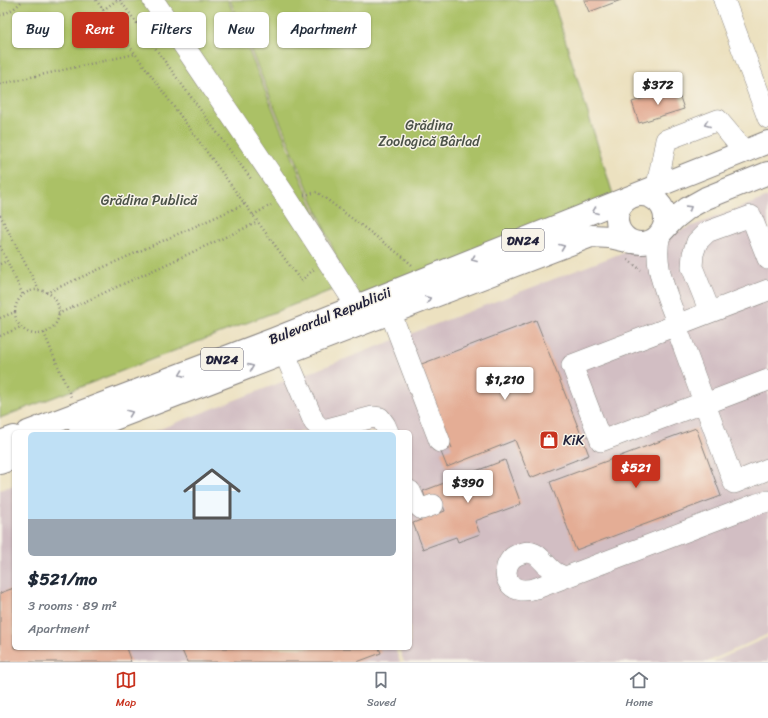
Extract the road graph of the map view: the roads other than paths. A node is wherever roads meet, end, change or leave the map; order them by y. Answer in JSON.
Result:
{"nodes":[{"id":1,"x":153,"y":0,"type":"edge"},
{"id":2,"x":724,"y":0,"type":"edge"},
{"id":3,"x":768,"y":118,"type":"edge"},
{"id":4,"x":768,"y":142,"type":"edge"},
{"id":5,"x":745,"y":152,"type":"junction"},
{"id":6,"x":768,"y":173,"type":"edge"},
{"id":7,"x":657,"y":186,"type":"junction"},
{"id":8,"x":632,"y":197,"type":"junction"},
{"id":9,"x":660,"y":234,"type":"junction"},
{"id":10,"x":628,"y":249,"type":"junction"},
{"id":11,"x":768,"y":259,"type":"edge"},
{"id":12,"x":663,"y":283,"type":"junction"},
{"id":13,"x":768,"y":290,"type":"edge"},
{"id":14,"x":356,"y":306,"type":"junction"},
{"id":15,"x":710,"y":312,"type":"junction"},
{"id":16,"x":391,"y":314,"type":"junction"},
{"id":17,"x":678,"y":324,"type":"junction"},
{"id":18,"x":285,"y":354,"type":"junction"},
{"id":19,"x":768,"y":380,"type":"edge"},
{"id":20,"x":705,"y":404,"type":"junction"},
{"id":21,"x":79,"y":423,"type":"edge"},
{"id":22,"x":39,"y":430,"type":"edge"},
{"id":23,"x":324,"y":430,"type":"edge"},
{"id":24,"x":324,"y":430,"type":"edge"},
{"id":25,"x":387,"y":430,"type":"edge"},
{"id":26,"x":12,"y":438,"type":"edge"},
{"id":27,"x":0,"y":442,"type":"edge"},
{"id":28,"x":440,"y":442,"type":"dead end"},
{"id":29,"x":12,"y":459,"type":"edge"},
{"id":30,"x":0,"y":463,"type":"edge"},
{"id":31,"x":768,"y":469,"type":"edge"},
{"id":32,"x":412,"y":495,"type":"edge"},
{"id":33,"x":768,"y":501,"type":"edge"},
{"id":34,"x":433,"y":505,"type":"dead end"},
{"id":35,"x":565,"y":577,"type":"dead end"}],
"edges":[{"from":1,"to":14,"type":"lane"},
{"from":2,"to":3,"type":"lane"},
{"from":4,"to":5,"type":"main road","name":"Bulevardul Republicii","number":"DN24"},
{"from":5,"to":7,"type":"main road","name":"Bulevardul Republicii","number":"DN24"},
{"from":5,"to":7,"type":"lane","one_way":true},
{"from":9,"to":6,"type":"main road","name":"Bulevardul Republicii","number":"DN24","one_way":true},
{"from":7,"to":8,"type":"main road","name":"Bulevardul Republicii","number":"DN24"},
{"from":8,"to":9,"type":"main road","name":"Bulevardul Republicii","number":"DN24"},
{"from":8,"to":10,"type":"main road","name":"Bulevardul Republicii","number":"DN24"},
{"from":8,"to":14,"type":"main road","name":"Bulevardul Republicii","number":"DN24","one_way":true},
{"from":9,"to":10,"type":"main road","name":"Bulevardul Republicii","number":"DN24"},
{"from":9,"to":12,"type":"lane"},
{"from":10,"to":12,"type":"lane"},
{"from":16,"to":10,"type":"main road","name":"Bulevardul Republicii","number":"DN24","one_way":true},
{"from":11,"to":15,"type":"lane"},
{"from":12,"to":17,"type":"lane"},
{"from":13,"to":15,"type":"lane"},
{"from":14,"to":21,"type":"main road","name":"Bulevardul Republicii","number":"DN24","one_way":true},
{"from":15,"to":17,"type":"lane"},
{"from":16,"to":18,"type":"main road","name":"Bulevardul Republicii","number":"DN24"},
{"from":16,"to":28,"type":"lane"},
{"from":17,"to":20,"type":"lane"},
{"from":17,"to":20,"type":"lane"},
{"from":21,"to":18,"type":"main road","name":"Bulevardul Republicii","number":"DN24","one_way":true},
{"from":18,"to":23,"type":"lane"},
{"from":19,"to":20,"type":"lane"},
{"from":20,"to":31,"type":"lane"},
{"from":21,"to":22,"type":"main road","name":"Bulevardul Republicii","number":"DN24"},
{"from":24,"to":25,"type":"lane"},
{"from":26,"to":27,"type":"main road"},
{"from":29,"to":30,"type":"main road"},
{"from":32,"to":34,"type":"lane"},
{"from":33,"to":35,"type":"lane"}]}
